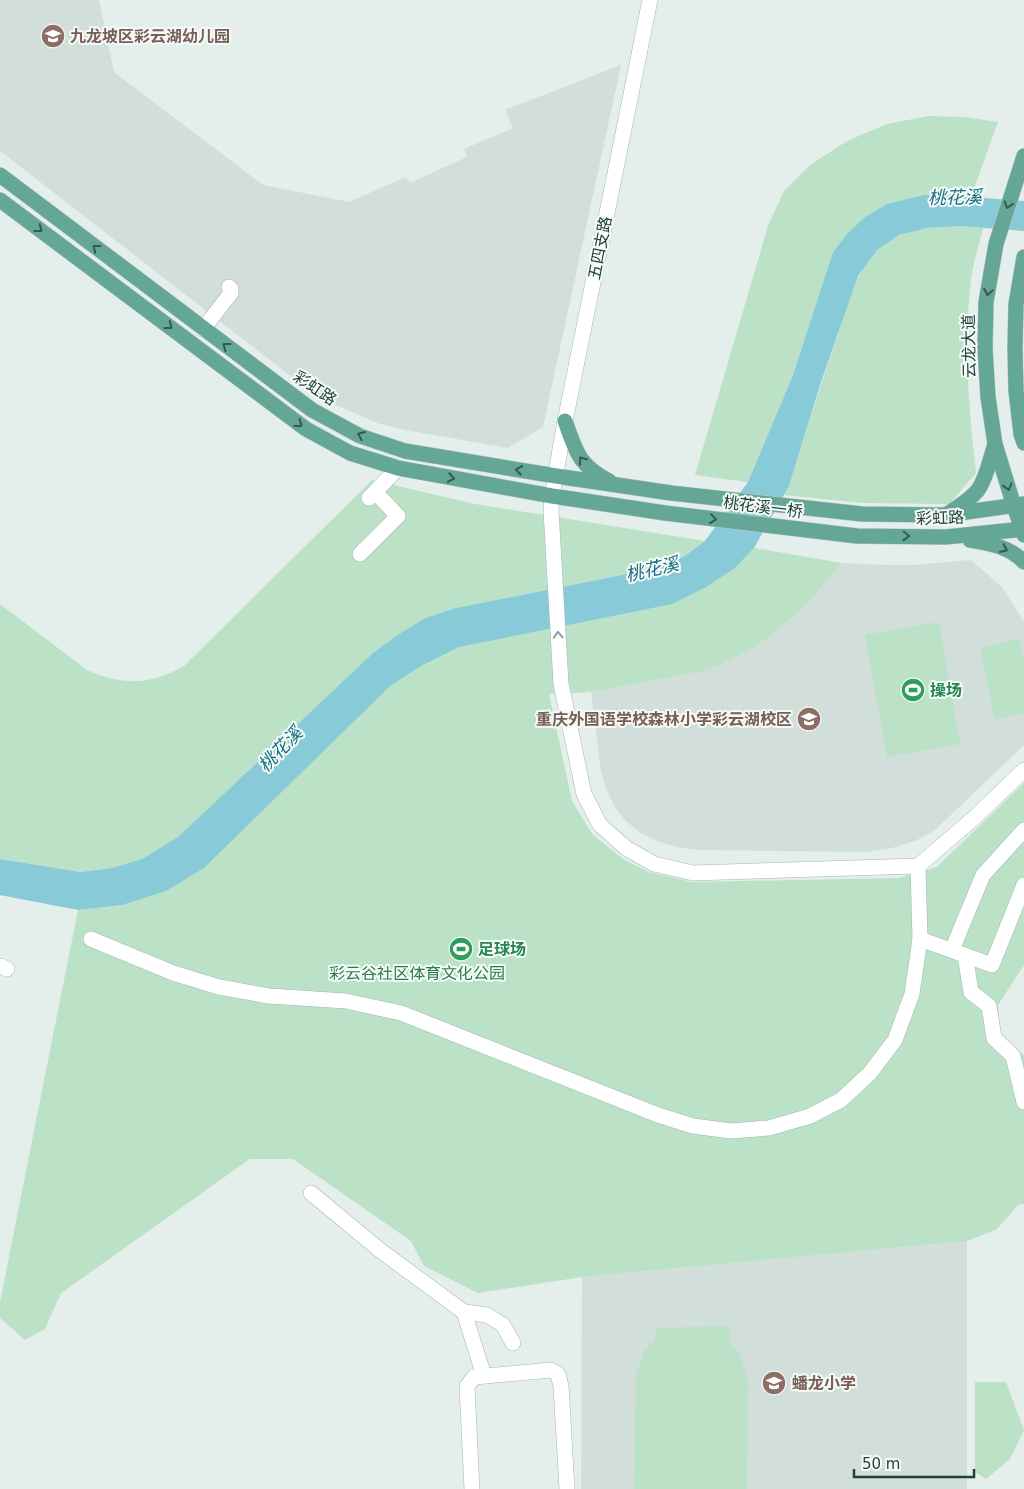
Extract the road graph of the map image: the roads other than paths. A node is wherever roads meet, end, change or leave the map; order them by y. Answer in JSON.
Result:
{"nodes":[{"id":1,"x":650,"y":0,"type":"edge"},
{"id":2,"x":1022,"y":162,"type":"edge"},
{"id":3,"x":0,"y":175,"type":"edge"},
{"id":4,"x":0,"y":200,"type":"edge"},
{"id":5,"x":1024,"y":256,"type":"edge"},
{"id":6,"x":229,"y":287,"type":"dead end"},
{"id":7,"x":203,"y":328,"type":"junction"},
{"id":8,"x":565,"y":421,"type":"junction"},
{"id":9,"x":1023,"y":438,"type":"edge"},
{"id":10,"x":995,"y":444,"type":"junction"},
{"id":11,"x":398,"y":468,"type":"junction"},
{"id":12,"x":556,"y":476,"type":"junction"},
{"id":13,"x":617,"y":485,"type":"junction"},
{"id":14,"x":671,"y":493,"type":"joint"},
{"id":15,"x":551,"y":503,"type":"junction"},
{"id":16,"x":1019,"y":505,"type":"edge"},
{"id":17,"x":862,"y":514,"type":"joint"},
{"id":18,"x":945,"y":515,"type":"junction"},
{"id":19,"x":1023,"y":531,"type":"edge"},
{"id":20,"x":857,"y":536,"type":"joint"},
{"id":21,"x":946,"y":537,"type":"junction"},
{"id":22,"x":360,"y":554,"type":"dead end"},
{"id":23,"x":1024,"y":562,"type":"edge"},
{"id":24,"x":1024,"y":770,"type":"edge"},
{"id":25,"x":1024,"y":830,"type":"edge"},
{"id":26,"x":918,"y":866,"type":"junction"},
{"id":27,"x":1024,"y":885,"type":"edge"},
{"id":28,"x":91,"y":939,"type":"dead end"},
{"id":29,"x":920,"y":939,"type":"junction"},
{"id":30,"x":959,"y":953,"type":"junction"},
{"id":31,"x":1024,"y":1102,"type":"edge"},
{"id":32,"x":311,"y":1193,"type":"dead end"},
{"id":33,"x":464,"y":1312,"type":"junction"},
{"id":34,"x":513,"y":1343,"type":"dead end"},
{"id":35,"x":484,"y":1376,"type":"junction"},
{"id":36,"x":472,"y":1489,"type":"edge"},
{"id":37,"x":566,"y":1489,"type":"edge"}],
"edges":[{"from":1,"to":8,"type":"street","name":"五四支路"},
{"from":2,"to":10,"type":"main road","name":"云龙大道","one_way":true},
{"from":7,"to":3,"type":"main road","name":"彩虹路","one_way":true},
{"from":4,"to":11,"type":"main road","one_way":true},
{"from":5,"to":9,"type":"main road"},
{"from":6,"to":7,"type":"street"},
{"from":12,"to":7,"type":"main road","name":"彩虹路","one_way":true},
{"from":8,"to":12,"type":"street","name":"五四支路"},
{"from":13,"to":8,"type":"main road","one_way":true},
{"from":10,"to":16,"type":"main road","name":"云龙大道","one_way":true},
{"from":10,"to":18,"type":"main road"},
{"from":11,"to":15,"type":"main road","one_way":true},
{"from":11,"to":22,"type":"street"},
{"from":12,"to":13,"type":"main road","name":"彩虹路"},
{"from":12,"to":15,"type":"street","name":"五四支路"},
{"from":13,"to":14,"type":"main road","name":"彩虹路"},
{"from":14,"to":17,"type":"main road","name":"桃花溪一桥"},
{"from":15,"to":20,"type":"main road","name":"桃花溪一桥","one_way":true},
{"from":26,"to":15,"type":"street","name":"五四支路","one_way":true},
{"from":16,"to":18,"type":"main road","name":"彩虹路"},
{"from":16,"to":19,"type":"main road","name":"云龙大道"},
{"from":17,"to":18,"type":"main road","name":"彩虹路"},
{"from":19,"to":21,"type":"main road","name":"彩虹路"},
{"from":20,"to":21,"type":"main road","name":"彩虹路","one_way":true},
{"from":21,"to":23,"type":"main road","one_way":true},
{"from":24,"to":26,"type":"street"},
{"from":25,"to":30,"type":"street"},
{"from":26,"to":29,"type":"street"},
{"from":27,"to":30,"type":"street"},
{"from":28,"to":29,"type":"street"},
{"from":29,"to":30,"type":"street"},
{"from":30,"to":31,"type":"street"},
{"from":32,"to":33,"type":"street"},
{"from":33,"to":34,"type":"street"},
{"from":33,"to":35,"type":"street"},
{"from":35,"to":36,"type":"street"},
{"from":35,"to":37,"type":"street"}]}
